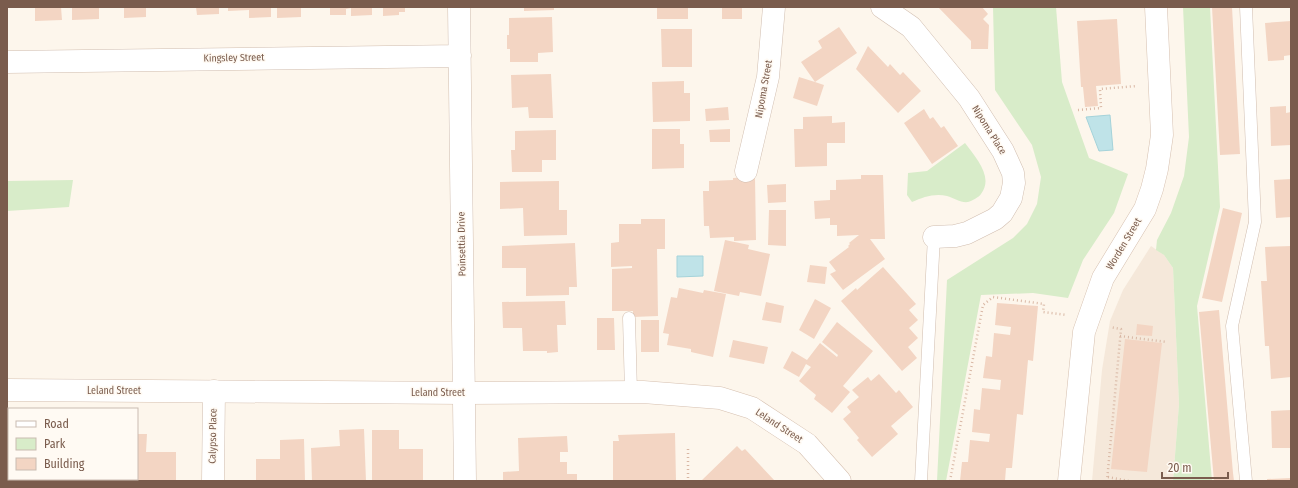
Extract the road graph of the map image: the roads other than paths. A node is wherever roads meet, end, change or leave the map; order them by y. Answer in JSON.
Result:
{"nodes":[{"id":1,"x":459,"y":7,"type":"edge"},
{"id":2,"x":774,"y":7,"type":"edge"},
{"id":3,"x":882,"y":7,"type":"edge"},
{"id":4,"x":1156,"y":7,"type":"edge"},
{"id":5,"x":1246,"y":7,"type":"edge"},
{"id":6,"x":460,"y":56,"type":"junction"},
{"id":7,"x":7,"y":62,"type":"edge"},
{"id":8,"x":746,"y":171,"type":"dead end"},
{"id":9,"x":934,"y":237,"type":"joint"},
{"id":10,"x":629,"y":318,"type":"dead end"},
{"id":11,"x":7,"y":390,"type":"edge"},
{"id":12,"x":214,"y":391,"type":"junction"},
{"id":13,"x":631,"y":392,"type":"junction"},
{"id":14,"x":465,"y":393,"type":"junction"},
{"id":15,"x":1069,"y":480,"type":"edge"},
{"id":16,"x":213,"y":481,"type":"edge"},
{"id":17,"x":465,"y":481,"type":"edge"},
{"id":18,"x":840,"y":481,"type":"edge"},
{"id":19,"x":921,"y":481,"type":"edge"},
{"id":20,"x":1246,"y":481,"type":"edge"}],
"edges":[{"from":1,"to":6,"type":"street","name":"Poinsettia Drive"},
{"from":2,"to":8,"type":"street","name":"Nipoma Street"},
{"from":3,"to":9,"type":"street","name":"Nipoma Place"},
{"from":4,"to":15,"type":"street","name":"Worden Street"},
{"from":5,"to":20,"type":"lane"},
{"from":6,"to":7,"type":"street","name":"Kingsley Street"},
{"from":6,"to":14,"type":"street","name":"Poinsettia Drive"},
{"from":9,"to":19,"type":"lane"},
{"from":10,"to":13,"type":"lane"},
{"from":11,"to":12,"type":"street","name":"Leland Street"},
{"from":12,"to":14,"type":"street","name":"Leland Street"},
{"from":12,"to":16,"type":"street","name":"Calypso Place"},
{"from":13,"to":14,"type":"street","name":"Leland Street"},
{"from":13,"to":18,"type":"street","name":"Leland Street"},
{"from":14,"to":17,"type":"street","name":"Poinsettia Drive"}]}
